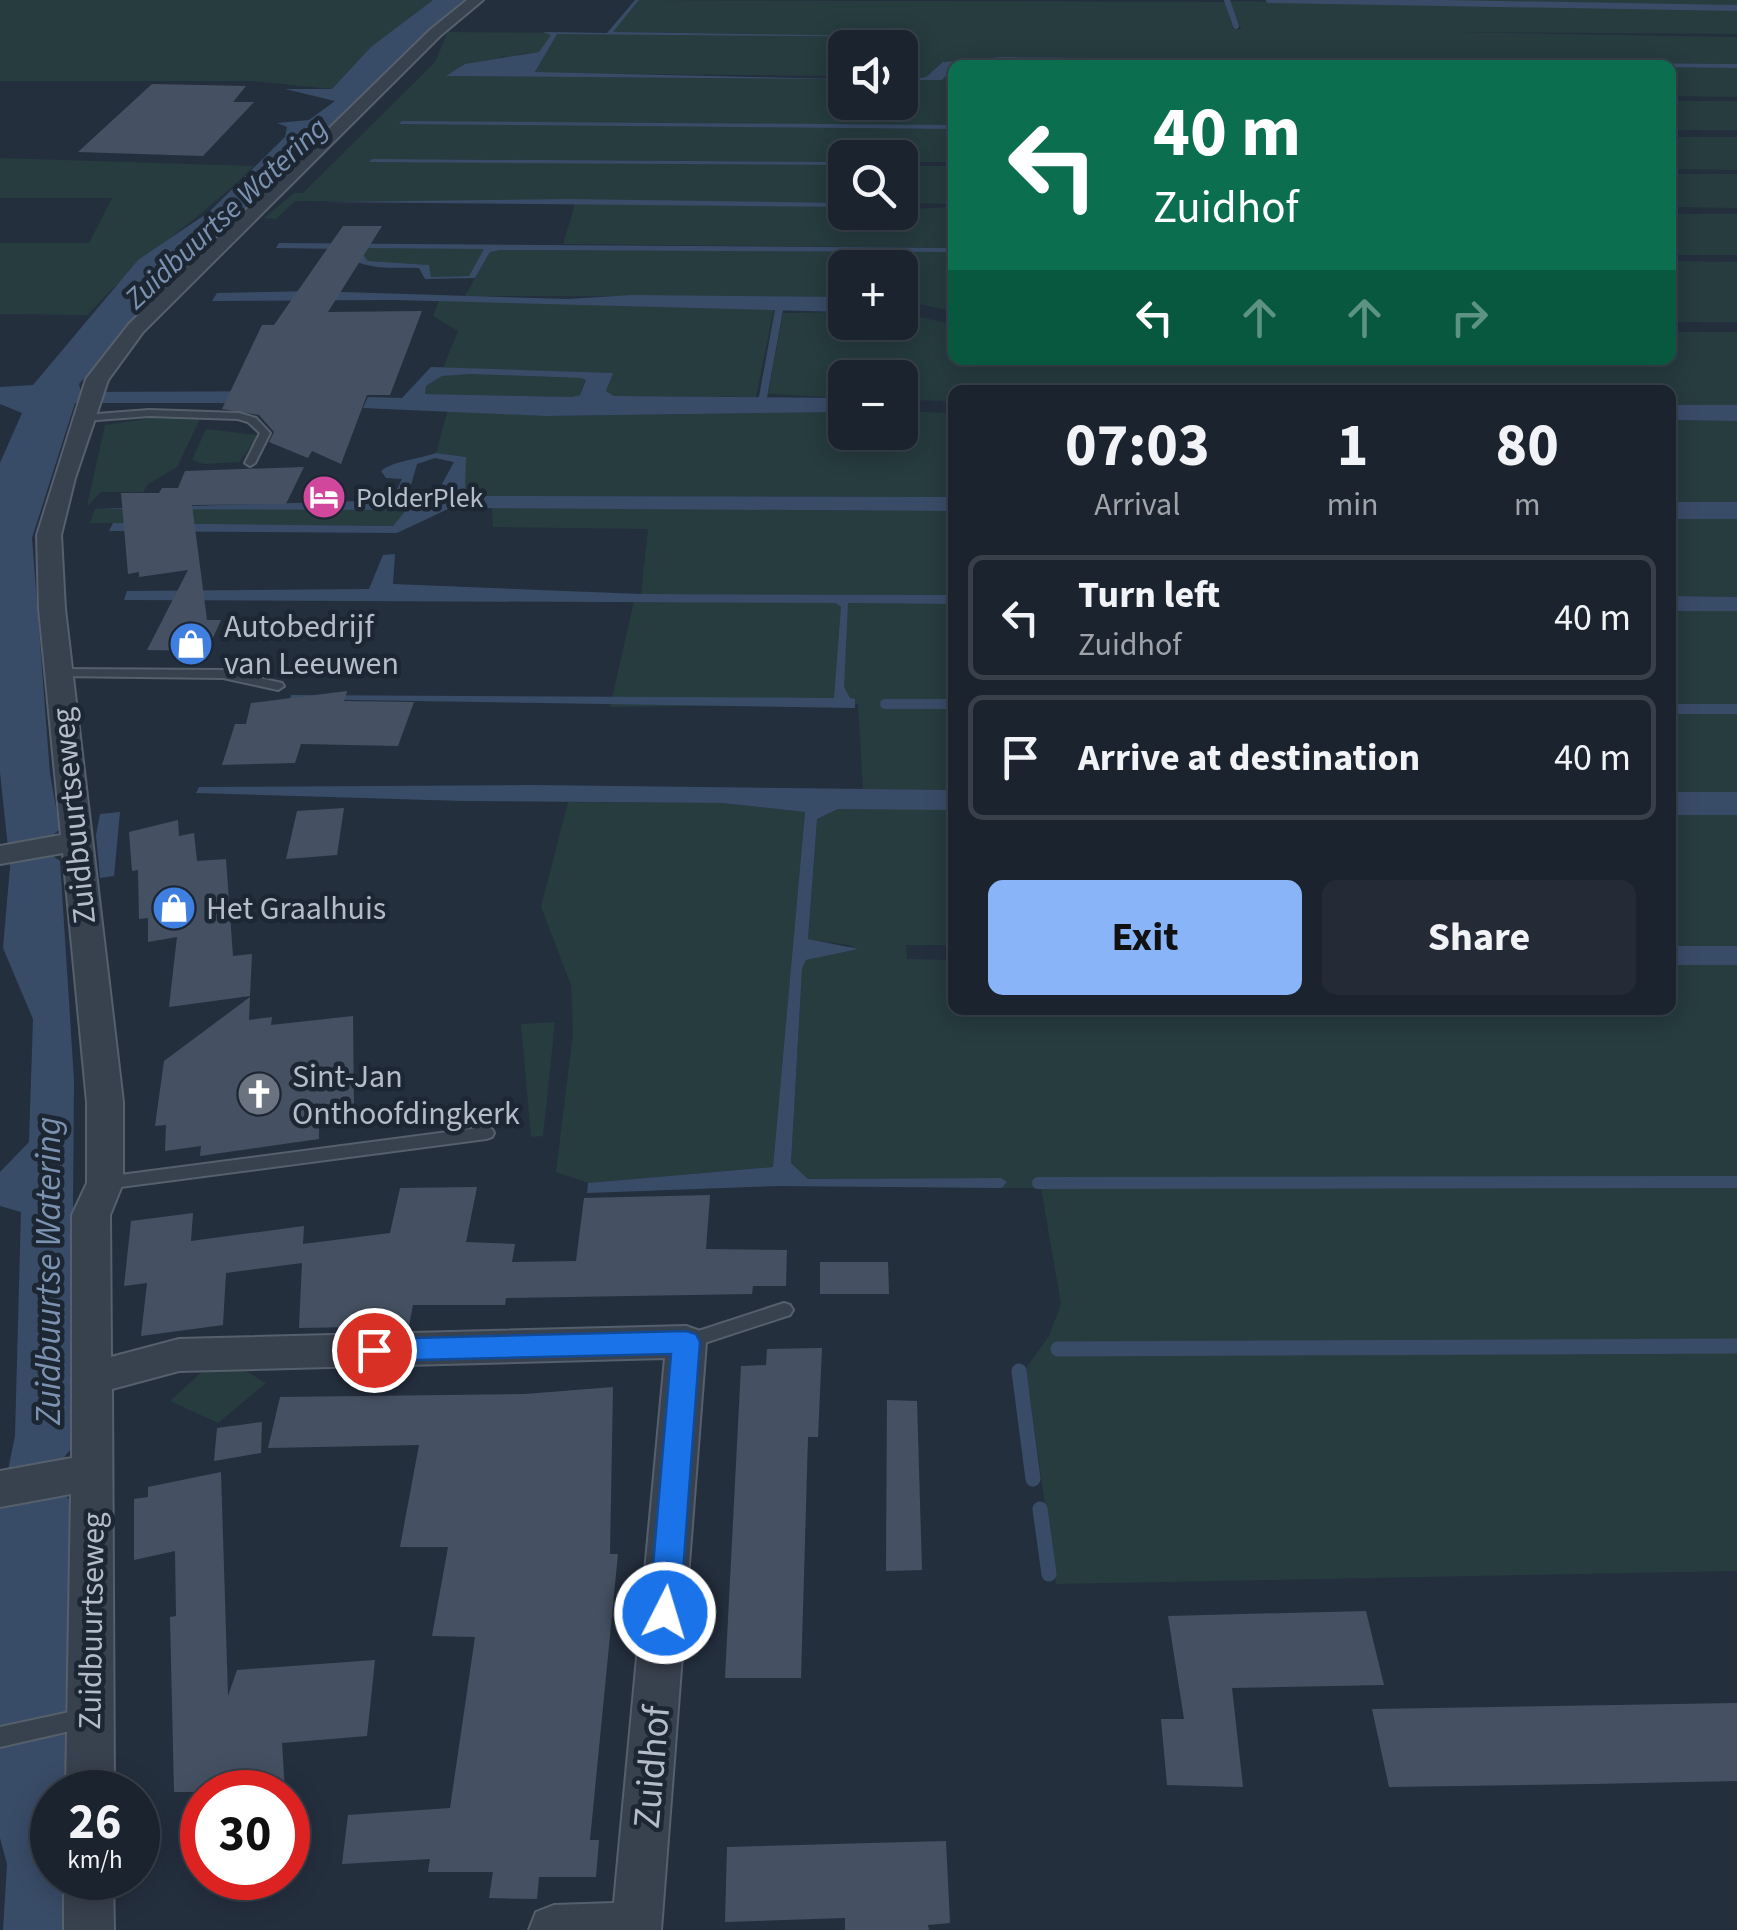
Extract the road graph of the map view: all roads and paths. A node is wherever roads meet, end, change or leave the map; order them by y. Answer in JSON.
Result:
{"nodes":[{"id":1,"x":476,"y":0,"type":"edge"},
{"id":2,"x":89,"y":404,"type":"junction"},
{"id":3,"x":250,"y":463,"type":"dead end"},
{"id":4,"x":58,"y":673,"type":"junction"},
{"id":5,"x":278,"y":686,"type":"dead end"},
{"id":6,"x":67,"y":843,"type":"junction"},
{"id":7,"x":3,"y":854,"type":"edge"},
{"id":8,"x":486,"y":1133,"type":"dead end"},
{"id":9,"x":105,"y":1184,"type":"junction"},
{"id":10,"x":784,"y":1310,"type":"dead end"},
{"id":11,"x":686,"y":1342,"type":"junction"},
{"id":12,"x":91,"y":1378,"type":"junction"},
{"id":13,"x":81,"y":1474,"type":"junction"},
{"id":14,"x":0,"y":1490,"type":"edge"},
{"id":15,"x":81,"y":1719,"type":"junction"},
{"id":16,"x":0,"y":1737,"type":"edge"},
{"id":17,"x":87,"y":1770,"type":"edge"},
{"id":18,"x":90,"y":1900,"type":"edge"},
{"id":19,"x":89,"y":1930,"type":"edge"},
{"id":20,"x":554,"y":1930,"type":"edge"}],
"edges":[{"from":1,"to":2,"type":"street","name":"Zuidbuurtseweg"},
{"from":2,"to":3,"type":"lane"},
{"from":2,"to":4,"type":"street","name":"Zuidbuurtseweg"},
{"from":4,"to":5,"type":"lane"},
{"from":4,"to":6,"type":"street","name":"Zuidbuurtseweg"},
{"from":6,"to":7,"type":"street"},
{"from":6,"to":9,"type":"street","name":"Zuidbuurtseweg"},
{"from":8,"to":9,"type":"lane"},
{"from":9,"to":12,"type":"street","name":"Zuidbuurtseweg"},
{"from":10,"to":11,"type":"lane"},
{"from":11,"to":12,"type":"street"},
{"from":11,"to":20,"type":"street","name":"Zuidhof"},
{"from":12,"to":13,"type":"street","name":"Zuidbuurtseweg"},
{"from":13,"to":14,"type":"street"},
{"from":13,"to":15,"type":"street","name":"Zuidbuurtseweg"},
{"from":15,"to":16,"type":"lane"},
{"from":15,"to":17,"type":"street","name":"Zuidbuurtseweg"},
{"from":18,"to":19,"type":"street"}]}
